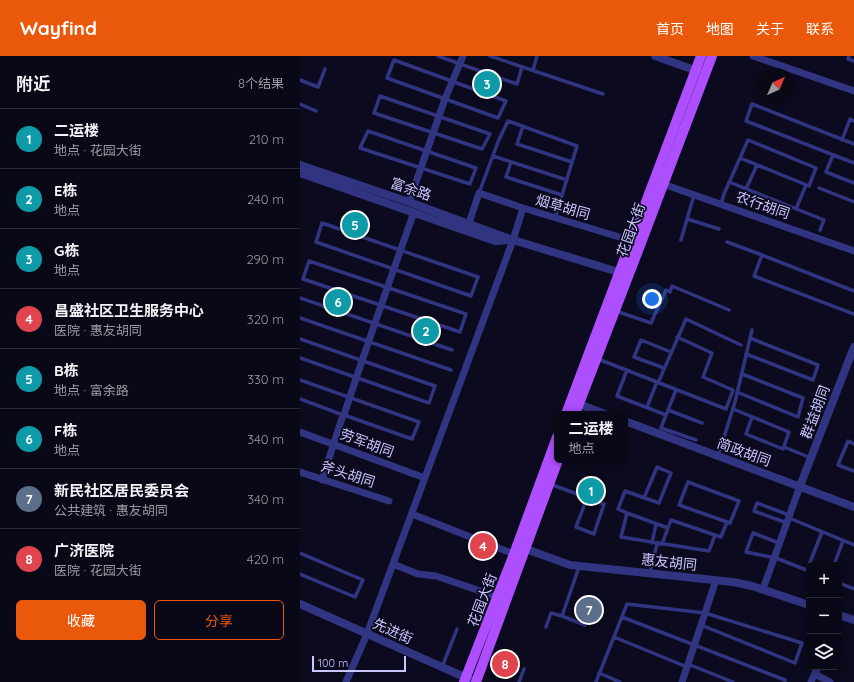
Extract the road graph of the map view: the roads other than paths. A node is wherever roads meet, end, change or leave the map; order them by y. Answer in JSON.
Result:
{"nodes":[{"id":1,"x":438,"y":56,"type":"edge"},
{"id":2,"x":463,"y":56,"type":"edge"},
{"id":3,"x":490,"y":56,"type":"edge"},
{"id":4,"x":538,"y":56,"type":"edge"},
{"id":5,"x":655,"y":56,"type":"edge"},
{"id":6,"x":701,"y":56,"type":"edge"},
{"id":7,"x":712,"y":56,"type":"edge"},
{"id":8,"x":754,"y":56,"type":"edge"},
{"id":9,"x":849,"y":56,"type":"edge"},
{"id":10,"x":669,"y":58,"type":"edge"},
{"id":11,"x":854,"y":61,"type":"edge"},
{"id":12,"x":459,"y":64,"type":"junction"},
{"id":13,"x":522,"y":67,"type":"junction"},
{"id":14,"x":325,"y":69,"type":"dead end"},
{"id":15,"x":533,"y":70,"type":"junction"},
{"id":16,"x":695,"y":70,"type":"junction"},
{"id":17,"x":705,"y":74,"type":"junction"},
{"id":18,"x":300,"y":80,"type":"edge"},
{"id":19,"x":452,"y":81,"type":"junction"},
{"id":20,"x":854,"y":91,"type":"edge"},
{"id":21,"x":603,"y":94,"type":"dead end"},
{"id":22,"x":445,"y":99,"type":"junction"},
{"id":23,"x":300,"y":104,"type":"edge"},
{"id":24,"x":316,"y":111,"type":"dead end"},
{"id":25,"x":439,"y":116,"type":"junction"},
{"id":26,"x":854,"y":121,"type":"edge"},
{"id":27,"x":523,"y":126,"type":"junction"},
{"id":28,"x":433,"y":132,"type":"junction"},
{"id":29,"x":842,"y":140,"type":"junction"},
{"id":30,"x":854,"y":144,"type":"edge"},
{"id":31,"x":426,"y":152,"type":"junction"},
{"id":32,"x":833,"y":155,"type":"junction"},
{"id":33,"x":493,"y":156,"type":"junction"},
{"id":34,"x":740,"y":158,"type":"junction"},
{"id":35,"x":511,"y":162,"type":"junction"},
{"id":36,"x":572,"y":162,"type":"junction"},
{"id":37,"x":854,"y":163,"type":"edge"},
{"id":38,"x":300,"y":165,"type":"edge"},
{"id":39,"x":757,"y":165,"type":"junction"},
{"id":40,"x":420,"y":168,"type":"junction"},
{"id":41,"x":300,"y":173,"type":"edge"},
{"id":42,"x":567,"y":180,"type":"junction"},
{"id":43,"x":729,"y":182,"type":"junction"},
{"id":44,"x":854,"y":183,"type":"edge"},
{"id":45,"x":663,"y":184,"type":"junction"},
{"id":46,"x":806,"y":185,"type":"junction"},
{"id":47,"x":819,"y":188,"type":"dead end"},
{"id":48,"x":746,"y":189,"type":"junction"},
{"id":49,"x":479,"y":193,"type":"junction"},
{"id":50,"x":562,"y":195,"type":"junction"},
{"id":51,"x":694,"y":195,"type":"junction"},
{"id":52,"x":409,"y":202,"type":"junction"},
{"id":53,"x":854,"y":202,"type":"edge"},
{"id":54,"x":721,"y":204,"type":"junction"},
{"id":55,"x":523,"y":208,"type":"junction"},
{"id":56,"x":796,"y":209,"type":"junction"},
{"id":57,"x":414,"y":212,"type":"junction"},
{"id":58,"x":555,"y":218,"type":"junction"},
{"id":59,"x":687,"y":219,"type":"junction"},
{"id":60,"x":469,"y":224,"type":"junction"},
{"id":61,"x":719,"y":229,"type":"dead end"},
{"id":62,"x":820,"y":230,"type":"dead end"},
{"id":63,"x":513,"y":240,"type":"junction"},
{"id":64,"x":681,"y":240,"type":"dead end"},
{"id":65,"x":636,"y":242,"type":"junction"},
{"id":66,"x":728,"y":242,"type":"dead end"},
{"id":67,"x":400,"y":250,"type":"junction"},
{"id":68,"x":854,"y":251,"type":"edge"},
{"id":69,"x":762,"y":255,"type":"junction"},
{"id":70,"x":393,"y":268,"type":"junction"},
{"id":71,"x":624,"y":274,"type":"junction"},
{"id":72,"x":388,"y":288,"type":"junction"},
{"id":73,"x":854,"y":291,"type":"edge"},
{"id":74,"x":300,"y":298,"type":"edge"},
{"id":75,"x":381,"y":306,"type":"junction"},
{"id":76,"x":615,"y":310,"type":"junction"},
{"id":77,"x":729,"y":310,"type":"dead end"},
{"id":78,"x":854,"y":313,"type":"edge"},
{"id":79,"x":300,"y":318,"type":"edge"},
{"id":80,"x":376,"y":324,"type":"junction"},
{"id":81,"x":752,"y":330,"type":"dead end"},
{"id":82,"x":678,"y":338,"type":"junction"},
{"id":83,"x":750,"y":338,"type":"junction"},
{"id":84,"x":300,"y":339,"type":"edge"},
{"id":85,"x":370,"y":342,"type":"junction"},
{"id":86,"x":741,"y":344,"type":"dead end"},
{"id":87,"x":854,"y":347,"type":"edge"},
{"id":88,"x":452,"y":350,"type":"dead end"},
{"id":89,"x":671,"y":352,"type":"junction"},
{"id":90,"x":746,"y":354,"type":"junction"},
{"id":91,"x":300,"y":358,"type":"edge"},
{"id":92,"x":596,"y":358,"type":"junction"},
{"id":93,"x":362,"y":361,"type":"junction"},
{"id":94,"x":664,"y":368,"type":"junction"},
{"id":95,"x":450,"y":370,"type":"dead end"},
{"id":96,"x":627,"y":370,"type":"junction"},
{"id":97,"x":742,"y":374,"type":"junction"},
{"id":98,"x":356,"y":378,"type":"junction"},
{"id":99,"x":300,"y":380,"type":"edge"},
{"id":100,"x":657,"y":382,"type":"junction"},
{"id":101,"x":676,"y":390,"type":"junction"},
{"id":102,"x":738,"y":392,"type":"junction"},
{"id":103,"x":350,"y":397,"type":"junction"},
{"id":104,"x":300,"y":399,"type":"edge"},
{"id":105,"x":646,"y":407,"type":"junction"},
{"id":106,"x":577,"y":409,"type":"edge"},
{"id":107,"x":733,"y":409,"type":"junction"},
{"id":108,"x":668,"y":410,"type":"junction"},
{"id":109,"x":567,"y":411,"type":"edge"},
{"id":110,"x":588,"y":411,"type":"edge"},
{"id":111,"x":343,"y":415,"type":"junction"},
{"id":112,"x":666,"y":415,"type":"junction"},
{"id":113,"x":752,"y":417,"type":"junction"},
{"id":114,"x":628,"y":422,"type":"edge"},
{"id":115,"x":702,"y":423,"type":"dead end"},
{"id":116,"x":300,"y":432,"type":"edge"},
{"id":117,"x":696,"y":440,"type":"dead end"},
{"id":118,"x":333,"y":444,"type":"junction"},
{"id":119,"x":854,"y":444,"type":"edge"},
{"id":120,"x":554,"y":445,"type":"edge"},
{"id":121,"x":784,"y":447,"type":"junction"},
{"id":122,"x":718,"y":456,"type":"junction"},
{"id":123,"x":811,"y":458,"type":"junction"},
{"id":124,"x":557,"y":463,"type":"edge"},
{"id":125,"x":854,"y":471,"type":"edge"},
{"id":126,"x":300,"y":473,"type":"edge"},
{"id":127,"x":425,"y":478,"type":"junction"},
{"id":128,"x":322,"y":480,"type":"junction"},
{"id":129,"x":549,"y":484,"type":"junction"},
{"id":130,"x":800,"y":486,"type":"junction"},
{"id":131,"x":587,"y":498,"type":"junction"},
{"id":132,"x":644,"y":498,"type":"junction"},
{"id":133,"x":389,"y":501,"type":"dead end"},
{"id":134,"x":854,"y":507,"type":"edge"},
{"id":135,"x":627,"y":513,"type":"junction"},
{"id":136,"x":412,"y":514,"type":"junction"},
{"id":137,"x":789,"y":519,"type":"junction"},
{"id":138,"x":727,"y":522,"type":"junction"},
{"id":139,"x":656,"y":524,"type":"junction"},
{"id":140,"x":668,"y":528,"type":"junction"},
{"id":141,"x":822,"y":532,"type":"junction"},
{"id":142,"x":715,"y":535,"type":"junction"},
{"id":143,"x":843,"y":541,"type":"junction"},
{"id":144,"x":652,"y":543,"type":"junction"},
{"id":145,"x":657,"y":544,"type":"junction"},
{"id":146,"x":662,"y":544,"type":"junction"},
{"id":147,"x":780,"y":544,"type":"junction"},
{"id":148,"x":854,"y":545,"type":"edge"},
{"id":149,"x":526,"y":549,"type":"junction"},
{"id":150,"x":300,"y":553,"type":"edge"},
{"id":151,"x":514,"y":554,"type":"junction"},
{"id":152,"x":776,"y":558,"type":"junction"},
{"id":153,"x":811,"y":562,"type":"edge"},
{"id":154,"x":835,"y":562,"type":"edge"},
{"id":155,"x":393,"y":564,"type":"junction"},
{"id":156,"x":580,"y":566,"type":"junction"},
{"id":157,"x":806,"y":570,"type":"edge"},
{"id":158,"x":650,"y":572,"type":"junction"},
{"id":159,"x":300,"y":574,"type":"edge"},
{"id":160,"x":716,"y":580,"type":"junction"},
{"id":161,"x":842,"y":584,"type":"edge"},
{"id":162,"x":854,"y":588,"type":"edge"},
{"id":163,"x":763,"y":590,"type":"junction"},
{"id":164,"x":498,"y":597,"type":"junction"},
{"id":165,"x":300,"y":604,"type":"edge"},
{"id":166,"x":806,"y":604,"type":"edge"},
{"id":167,"x":705,"y":613,"type":"junction"},
{"id":168,"x":562,"y":616,"type":"junction"},
{"id":169,"x":842,"y":616,"type":"edge"},
{"id":170,"x":622,"y":617,"type":"junction"},
{"id":171,"x":854,"y":620,"type":"edge"},
{"id":172,"x":586,"y":625,"type":"dead end"},
{"id":173,"x":701,"y":625,"type":"junction"},
{"id":174,"x":546,"y":627,"type":"dead end"},
{"id":175,"x":457,"y":629,"type":"dead end"},
{"id":176,"x":367,"y":634,"type":"junction"},
{"id":177,"x":614,"y":637,"type":"junction"},
{"id":178,"x":695,"y":645,"type":"junction"},
{"id":179,"x":688,"y":665,"type":"junction"},
{"id":180,"x":442,"y":667,"type":"junction"},
{"id":181,"x":524,"y":669,"type":"dead end"},
{"id":182,"x":816,"y":671,"type":"edge"},
{"id":183,"x":599,"y":673,"type":"junction"},
{"id":184,"x":465,"y":680,"type":"edge"},
{"id":185,"x":346,"y":682,"type":"edge"},
{"id":186,"x":476,"y":682,"type":"edge"},
{"id":187,"x":519,"y":682,"type":"edge"},
{"id":188,"x":596,"y":682,"type":"edge"},
{"id":189,"x":620,"y":682,"type":"edge"},
{"id":190,"x":682,"y":682,"type":"edge"},
{"id":191,"x":733,"y":682,"type":"edge"},
{"id":192,"x":785,"y":682,"type":"edge"},
{"id":193,"x":811,"y":682,"type":"edge"},
{"id":194,"x":830,"y":682,"type":"edge"}],
"edges":[{"from":1,"to":12,"type":"lane"},
{"from":2,"to":12,"type":"street"},
{"from":3,"to":13,"type":"lane"},
{"from":4,"to":15,"type":"lane"},
{"from":5,"to":10,"type":"street"},
{"from":6,"to":16,"type":"main road","name":"花园大街"},
{"from":7,"to":17,"type":"main road","name":"花园大街"},
{"from":8,"to":20,"type":"street"},
{"from":9,"to":11,"type":"lane"},
{"from":10,"to":16,"type":"street"},
{"from":12,"to":13,"type":"lane"},
{"from":12,"to":19,"type":"street"},
{"from":13,"to":15,"type":"lane"},
{"from":14,"to":18,"type":"lane"},
{"from":15,"to":21,"type":"lane"},
{"from":16,"to":17,"type":"street"},
{"from":16,"to":65,"type":"main road","name":"花园大街"},
{"from":17,"to":45,"type":"main road","name":"花园大街"},
{"from":19,"to":22,"type":"street"},
{"from":19,"to":22,"type":"lane"},
{"from":19,"to":22,"type":"lane"},
{"from":22,"to":25,"type":"street"},
{"from":23,"to":24,"type":"lane"},
{"from":25,"to":28,"type":"street"},
{"from":25,"to":28,"type":"lane"},
{"from":25,"to":28,"type":"lane"},
{"from":26,"to":29,"type":"lane"},
{"from":27,"to":33,"type":"lane"},
{"from":27,"to":36,"type":"lane"},
{"from":27,"to":36,"type":"lane"},
{"from":28,"to":31,"type":"street"},
{"from":29,"to":30,"type":"lane"},
{"from":29,"to":32,"type":"lane"},
{"from":31,"to":40,"type":"street"},
{"from":31,"to":40,"type":"lane"},
{"from":31,"to":40,"type":"lane"},
{"from":32,"to":37,"type":"lane"},
{"from":32,"to":44,"type":"lane"},
{"from":33,"to":35,"type":"lane"},
{"from":33,"to":49,"type":"lane"},
{"from":34,"to":39,"type":"lane"},
{"from":34,"to":43,"type":"lane"},
{"from":34,"to":46,"type":"lane"},
{"from":35,"to":42,"type":"lane"},
{"from":35,"to":50,"type":"lane"},
{"from":36,"to":42,"type":"lane"},
{"from":38,"to":52,"type":"street","name":"富余路"},
{"from":39,"to":46,"type":"lane"},
{"from":39,"to":48,"type":"lane"},
{"from":40,"to":52,"type":"street"},
{"from":41,"to":57,"type":"street","name":"富余路"},
{"from":42,"to":50,"type":"lane"},
{"from":43,"to":48,"type":"lane"},
{"from":43,"to":54,"type":"lane"},
{"from":45,"to":51,"type":"street","name":"农行胡同"},
{"from":45,"to":65,"type":"main road","name":"花园大街"},
{"from":46,"to":56,"type":"lane"},
{"from":47,"to":53,"type":"lane"},
{"from":48,"to":56,"type":"lane"},
{"from":49,"to":55,"type":"street","name":"烟草胡同"},
{"from":49,"to":60,"type":"street"},
{"from":50,"to":58,"type":"lane"},
{"from":51,"to":54,"type":"street","name":"农行胡同"},
{"from":51,"to":59,"type":"lane"},
{"from":52,"to":60,"type":"street","name":"富余路"},
{"from":54,"to":68,"type":"street","name":"农行胡同"},
{"from":55,"to":58,"type":"street","name":"烟草胡同"},
{"from":55,"to":63,"type":"street"},
{"from":56,"to":62,"type":"lane"},
{"from":57,"to":63,"type":"street","name":"富余路"},
{"from":57,"to":67,"type":"street"},
{"from":58,"to":65,"type":"street","name":"烟草胡同"},
{"from":59,"to":61,"type":"lane"},
{"from":59,"to":64,"type":"lane"},
{"from":60,"to":63,"type":"street","name":"富余路"},
{"from":63,"to":71,"type":"street","name":"富余路"},
{"from":63,"to":127,"type":"street"},
{"from":65,"to":71,"type":"main road","name":"花园大街"},
{"from":66,"to":69,"type":"lane"},
{"from":67,"to":70,"type":"street"},
{"from":67,"to":70,"type":"lane"},
{"from":67,"to":70,"type":"lane"},
{"from":69,"to":73,"type":"lane"},
{"from":69,"to":78,"type":"lane"},
{"from":70,"to":72,"type":"street"},
{"from":71,"to":76,"type":"main road","name":"花园大街"},
{"from":71,"to":109,"type":"main road","name":"花园大街"},
{"from":72,"to":75,"type":"street"},
{"from":72,"to":75,"type":"lane"},
{"from":72,"to":75,"type":"lane"},
{"from":74,"to":80,"type":"lane"},
{"from":75,"to":80,"type":"street"},
{"from":76,"to":77,"type":"lane"},
{"from":76,"to":92,"type":"main road","name":"花园大街"},
{"from":79,"to":85,"type":"lane"},
{"from":80,"to":85,"type":"street"},
{"from":80,"to":88,"type":"lane"},
{"from":81,"to":83,"type":"lane"},
{"from":82,"to":86,"type":"lane"},
{"from":82,"to":89,"type":"lane"},
{"from":82,"to":101,"type":"lane"},
{"from":83,"to":90,"type":"lane"},
{"from":83,"to":90,"type":"lane"},
{"from":84,"to":93,"type":"lane"},
{"from":85,"to":93,"type":"street"},
{"from":85,"to":95,"type":"lane"},
{"from":87,"to":123,"type":"street","name":"群益胡同"},
{"from":89,"to":94,"type":"lane"},
{"from":89,"to":94,"type":"lane"},
{"from":90,"to":97,"type":"lane"},
{"from":91,"to":98,"type":"lane"},
{"from":92,"to":96,"type":"lane"},
{"from":92,"to":106,"type":"main road","name":"花园大街"},
{"from":93,"to":98,"type":"street"},
{"from":93,"to":98,"type":"lane"},
{"from":94,"to":100,"type":"lane"},
{"from":96,"to":100,"type":"lane"},
{"from":96,"to":105,"type":"lane"},
{"from":97,"to":102,"type":"lane"},
{"from":97,"to":102,"type":"lane"},
{"from":98,"to":103,"type":"street"},
{"from":99,"to":103,"type":"lane"},
{"from":100,"to":101,"type":"lane"},
{"from":100,"to":105,"type":"lane"},
{"from":101,"to":108,"type":"lane"},
{"from":102,"to":107,"type":"lane"},
{"from":103,"to":111,"type":"street"},
{"from":103,"to":111,"type":"lane"},
{"from":104,"to":111,"type":"lane"},
{"from":105,"to":112,"type":"lane"},
{"from":106,"to":110,"type":"street"},
{"from":107,"to":113,"type":"lane"},
{"from":107,"to":122,"type":"lane"},
{"from":108,"to":112,"type":"lane"},
{"from":108,"to":115,"type":"lane"},
{"from":111,"to":118,"type":"street"},
{"from":112,"to":117,"type":"lane"},
{"from":113,"to":121,"type":"lane"},
{"from":113,"to":121,"type":"lane"},
{"from":114,"to":122,"type":"street","name":"简政胡同"},
{"from":116,"to":118,"type":"street","name":"劳军胡同"},
{"from":118,"to":127,"type":"street","name":"劳军胡同"},
{"from":118,"to":128,"type":"street"},
{"from":119,"to":125,"type":"lane"},
{"from":120,"to":151,"type":"main road","name":"花园大街"},
{"from":121,"to":123,"type":"lane"},
{"from":122,"to":130,"type":"street","name":"简政胡同"},
{"from":123,"to":130,"type":"street","name":"群益胡同"},
{"from":124,"to":129,"type":"main road","name":"花园大街"},
{"from":126,"to":128,"type":"street","name":"斧头胡同"},
{"from":127,"to":136,"type":"street"},
{"from":128,"to":133,"type":"street","name":"斧头胡同"},
{"from":129,"to":131,"type":"lane"},
{"from":129,"to":149,"type":"main road","name":"花园大街"},
{"from":130,"to":134,"type":"street","name":"简政胡同"},
{"from":130,"to":137,"type":"street"},
{"from":131,"to":131,"type":"lane"},
{"from":132,"to":132,"type":"lane"},
{"from":132,"to":135,"type":"lane"},
{"from":135,"to":139,"type":"lane"},
{"from":135,"to":144,"type":"lane"},
{"from":136,"to":151,"type":"street"},
{"from":136,"to":155,"type":"street"},
{"from":137,"to":137,"type":"lane"},
{"from":137,"to":141,"type":"lane"},
{"from":137,"to":147,"type":"street"},
{"from":138,"to":138,"type":"lane"},
{"from":138,"to":142,"type":"lane"},
{"from":139,"to":140,"type":"lane"},
{"from":139,"to":144,"type":"lane"},
{"from":140,"to":142,"type":"lane"},
{"from":140,"to":146,"type":"lane"},
{"from":141,"to":143,"type":"lane"},
{"from":141,"to":153,"type":"lane"},
{"from":142,"to":146,"type":"lane"},
{"from":143,"to":148,"type":"lane"},
{"from":143,"to":154,"type":"lane"},
{"from":144,"to":145,"type":"lane"},
{"from":145,"to":146,"type":"lane"},
{"from":145,"to":158,"type":"lane"},
{"from":147,"to":152,"type":"street"},
{"from":147,"to":152,"type":"lane"},
{"from":149,"to":156,"type":"street","name":"惠友胡同"},
{"from":149,"to":186,"type":"main road","name":"花园大街"},
{"from":150,"to":159,"type":"lane"},
{"from":151,"to":164,"type":"main road","name":"花园大街"},
{"from":152,"to":157,"type":"lane"},
{"from":152,"to":163,"type":"street"},
{"from":155,"to":164,"type":"street"},
{"from":155,"to":176,"type":"street"},
{"from":156,"to":158,"type":"street","name":"惠友胡同"},
{"from":156,"to":168,"type":"lane"},
{"from":158,"to":160,"type":"street","name":"惠友胡同"},
{"from":160,"to":163,"type":"street","name":"惠友胡同"},
{"from":160,"to":167,"type":"street"},
{"from":161,"to":162,"type":"lane"},
{"from":163,"to":166,"type":"street","name":"惠友胡同"},
{"from":164,"to":184,"type":"main road","name":"花园大街"},
{"from":165,"to":176,"type":"street","name":"先进街"},
{"from":167,"to":170,"type":"lane"},
{"from":167,"to":173,"type":"street"},
{"from":167,"to":173,"type":"lane"},
{"from":168,"to":172,"type":"lane"},
{"from":168,"to":174,"type":"lane"},
{"from":169,"to":171,"type":"street"},
{"from":170,"to":177,"type":"lane"},
{"from":170,"to":178,"type":"lane"},
{"from":173,"to":178,"type":"street"},
{"from":175,"to":180,"type":"lane"},
{"from":176,"to":180,"type":"street","name":"先进街"},
{"from":176,"to":185,"type":"street"},
{"from":177,"to":179,"type":"lane"},
{"from":177,"to":183,"type":"lane"},
{"from":178,"to":179,"type":"street"},
{"from":178,"to":192,"type":"lane"},
{"from":179,"to":190,"type":"street"},
{"from":179,"to":191,"type":"lane"},
{"from":180,"to":184,"type":"street","name":"先进街"},
{"from":181,"to":187,"type":"lane"},
{"from":182,"to":193,"type":"street"},
{"from":182,"to":194,"type":"street"},
{"from":183,"to":188,"type":"lane"},
{"from":183,"to":189,"type":"lane"},
{"from":184,"to":186,"type":"street","name":"先进街"}]}
